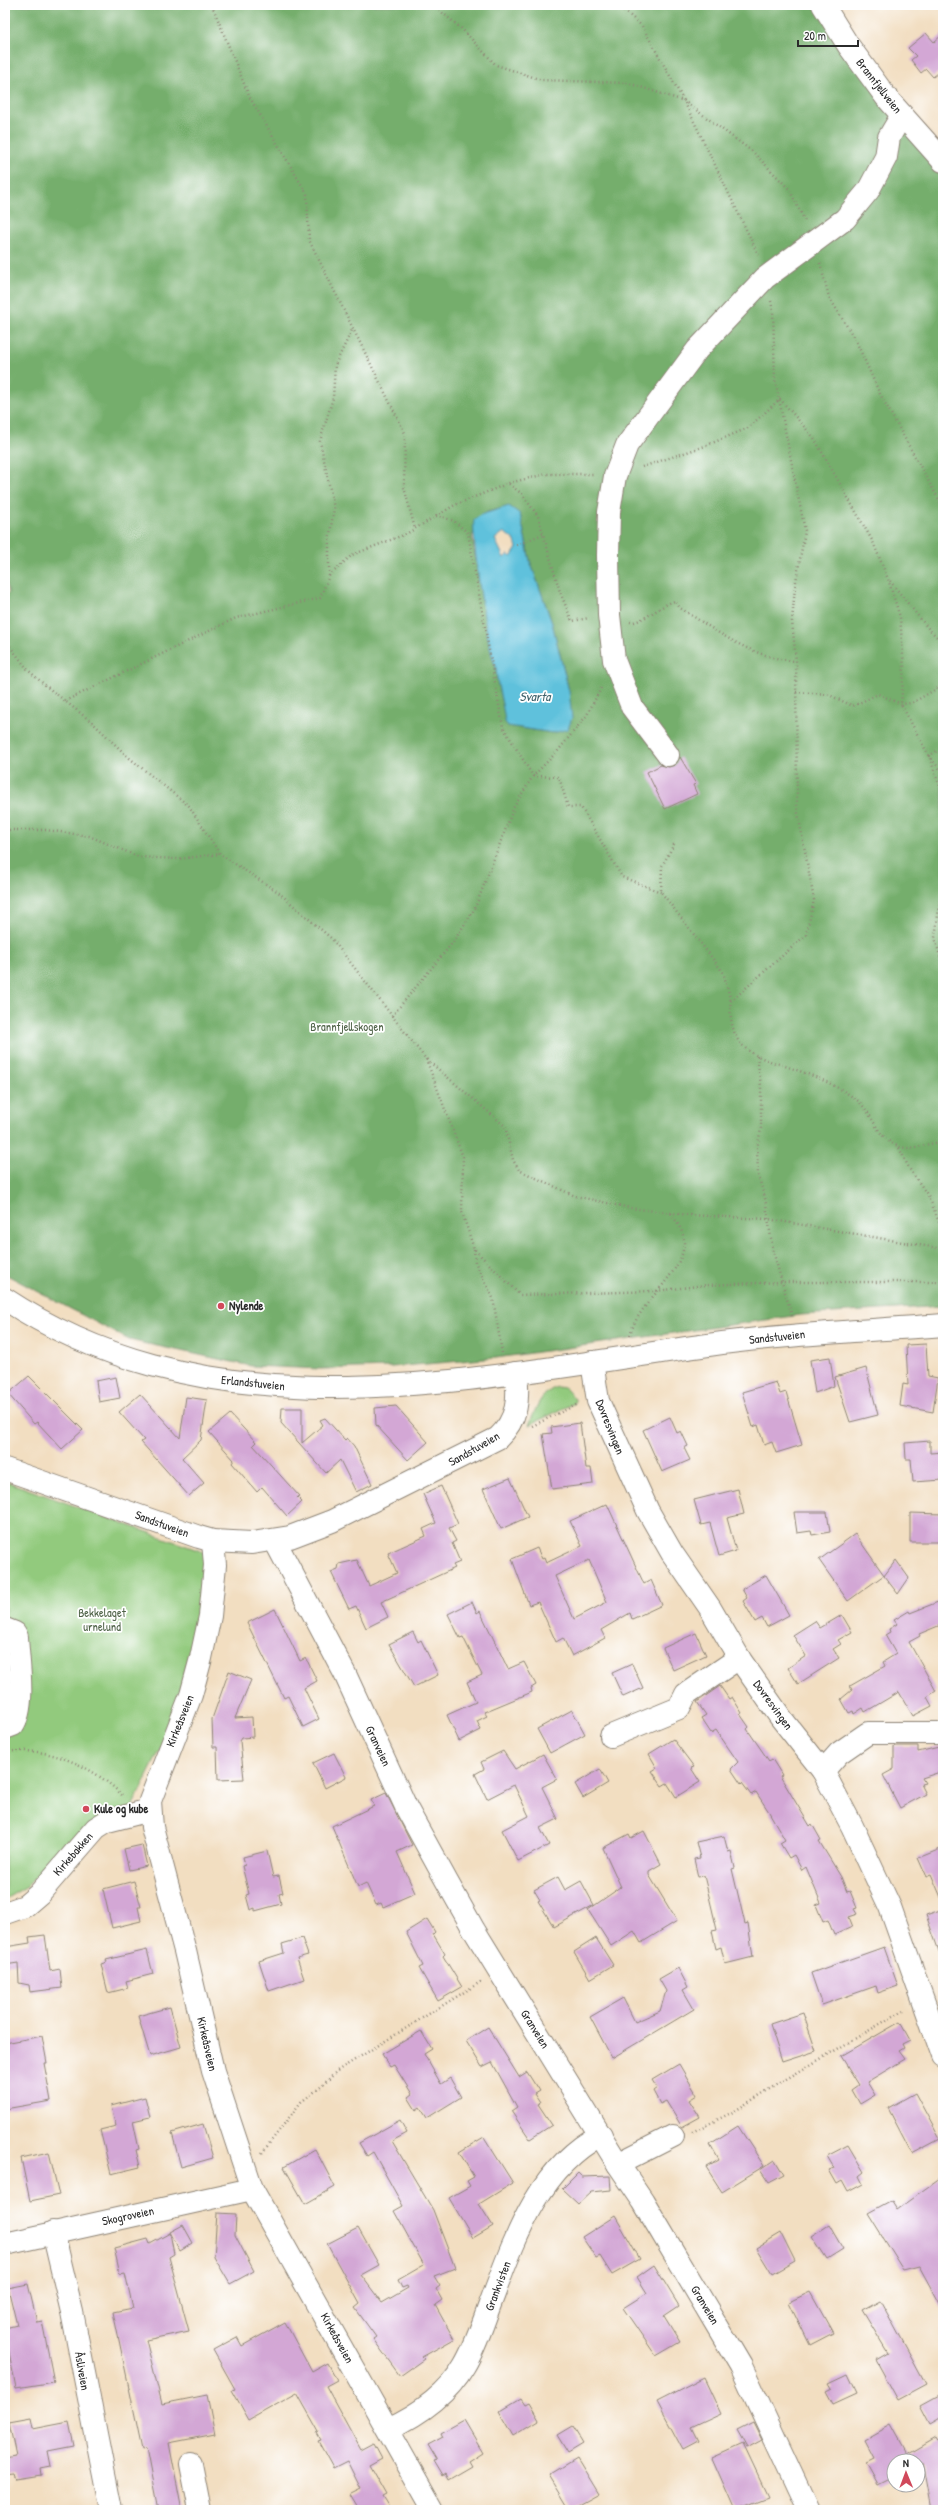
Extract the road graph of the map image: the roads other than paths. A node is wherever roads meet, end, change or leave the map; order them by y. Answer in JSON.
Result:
{"nodes":[{"id":1,"x":823,"y":5,"type":"edge"},
{"id":2,"x":902,"y":115,"type":"junction"},
{"id":3,"x":943,"y":161,"type":"edge"},
{"id":4,"x":668,"y":755,"type":"dead end"},
{"id":5,"x":5,"y":1299,"type":"edge"},
{"id":6,"x":943,"y":1325,"type":"edge"},
{"id":7,"x":592,"y":1362,"type":"junction"},
{"id":8,"x":510,"y":1374,"type":"junction"},
{"id":9,"x":5,"y":1468,"type":"edge"},
{"id":10,"x":213,"y":1541,"type":"junction"},
{"id":11,"x":275,"y":1541,"type":"junction"},
{"id":12,"x":5,"y":1629,"type":"edge"},
{"id":13,"x":739,"y":1658,"type":"junction"},
{"id":14,"x":5,"y":1728,"type":"edge"},
{"id":15,"x":943,"y":1733,"type":"edge"},
{"id":16,"x":611,"y":1736,"type":"dead end"},
{"id":17,"x":822,"y":1771,"type":"junction"},
{"id":18,"x":142,"y":1812,"type":"junction"},
{"id":19,"x":5,"y":1912,"type":"edge"},
{"id":20,"x":943,"y":2056,"type":"edge"},
{"id":21,"x":600,"y":2135,"type":"junction"},
{"id":22,"x":673,"y":2136,"type":"road end"},
{"id":23,"x":618,"y":2164,"type":"junction"},
{"id":24,"x":248,"y":2181,"type":"junction"},
{"id":25,"x":53,"y":2232,"type":"junction"},
{"id":26,"x":5,"y":2244,"type":"edge"},
{"id":27,"x":388,"y":2429,"type":"junction"},
{"id":28,"x":190,"y":2464,"type":"dead end"},
{"id":29,"x":111,"y":2510,"type":"edge"},
{"id":30,"x":200,"y":2510,"type":"edge"},
{"id":31,"x":433,"y":2510,"type":"edge"},
{"id":32,"x":808,"y":2510,"type":"edge"}],
"edges":[{"from":1,"to":2,"type":"street","name":"Brannfjellveien"},
{"from":2,"to":3,"type":"street","name":"Brannfjellveien"},
{"from":2,"to":4,"type":"street"},
{"from":5,"to":8,"type":"street","name":"Erlandstuveien"},
{"from":6,"to":7,"type":"street","name":"Sandstuveien"},
{"from":7,"to":8,"type":"street","name":"Sandstuveien"},
{"from":7,"to":13,"type":"street","name":"Dovresvingen"},
{"from":8,"to":11,"type":"street","name":"Sandstuveien"},
{"from":9,"to":10,"type":"street","name":"Sandstuveien"},
{"from":10,"to":11,"type":"street","name":"Sandstuveien"},
{"from":10,"to":18,"type":"street","name":"Kirkeåsveien"},
{"from":11,"to":21,"type":"street","name":"Granveien"},
{"from":12,"to":14,"type":"street"},
{"from":13,"to":16,"type":"street"},
{"from":13,"to":17,"type":"street","name":"Dovresvingen"},
{"from":15,"to":17,"type":"street"},
{"from":17,"to":20,"type":"street","name":"Dovresvingen"},
{"from":18,"to":19,"type":"street","name":"Kirkebakken"},
{"from":18,"to":24,"type":"street","name":"Kirkeåsveien"},
{"from":21,"to":23,"type":"street","name":"Granveien"},
{"from":21,"to":27,"type":"street","name":"Grankvisten"},
{"from":22,"to":23,"type":"street"},
{"from":23,"to":32,"type":"street","name":"Granveien"},
{"from":24,"to":25,"type":"street","name":"Skogroveien"},
{"from":24,"to":27,"type":"street","name":"Kirkeåsveien"},
{"from":25,"to":26,"type":"street","name":"Skogroveien"},
{"from":25,"to":29,"type":"street","name":"Åsliveien"},
{"from":27,"to":31,"type":"street","name":"Kirkeåsveien"},
{"from":28,"to":30,"type":"street"}]}
